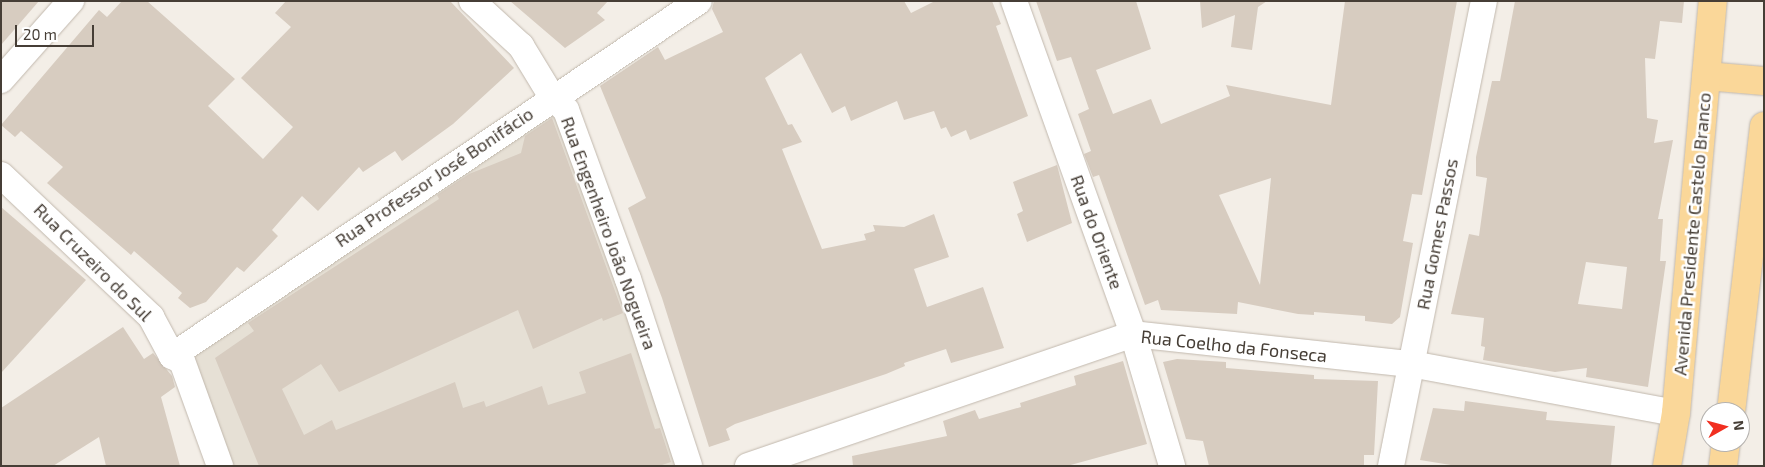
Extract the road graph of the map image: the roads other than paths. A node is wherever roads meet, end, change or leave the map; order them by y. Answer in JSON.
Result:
{"nodes":[{"id":1,"x":72,"y":1,"type":"edge"},
{"id":2,"x":472,"y":1,"type":"edge"},
{"id":3,"x":699,"y":1,"type":"edge"},
{"id":4,"x":1014,"y":1,"type":"edge"},
{"id":5,"x":1484,"y":1,"type":"edge"},
{"id":6,"x":1713,"y":1,"type":"edge"},
{"id":7,"x":1706,"y":76,"type":"junction"},
{"id":8,"x":1,"y":80,"type":"edge"},
{"id":9,"x":1764,"y":81,"type":"edge"},
{"id":10,"x":552,"y":97,"type":"junction"},
{"id":11,"x":1764,"y":126,"type":"edge"},
{"id":12,"x":1,"y":175,"type":"edge"},
{"id":13,"x":1133,"y":334,"type":"junction"},
{"id":14,"x":172,"y":356,"type":"junction"},
{"id":15,"x":1411,"y":364,"type":"junction"},
{"id":16,"x":1732,"y":402,"type":"edge"},
{"id":17,"x":1676,"y":412,"type":"junction"},
{"id":18,"x":1725,"y":452,"type":"edge"},
{"id":19,"x":220,"y":466,"type":"edge"},
{"id":20,"x":689,"y":466,"type":"edge"},
{"id":21,"x":748,"y":466,"type":"edge"},
{"id":22,"x":1172,"y":466,"type":"edge"},
{"id":23,"x":1391,"y":466,"type":"edge"},
{"id":24,"x":1667,"y":466,"type":"edge"},
{"id":25,"x":1723,"y":466,"type":"edge"}],
"edges":[{"from":1,"to":8,"type":"street"},
{"from":2,"to":10,"type":"street","name":"Rua Engenheiro João Nogueira"},
{"from":3,"to":10,"type":"street","name":"Rua Professor José Bonifácio"},
{"from":4,"to":13,"type":"street","name":"Rua do Oriente"},
{"from":5,"to":15,"type":"street","name":"Rua Gomes Passos"},
{"from":6,"to":7,"type":"main road","name":"Avenida Presidente Castelo Branco"},
{"from":7,"to":9,"type":"main road"},
{"from":7,"to":17,"type":"main road","name":"Avenida Presidente Castelo Branco"},
{"from":10,"to":14,"type":"street","name":"Rua Professor José Bonifácio"},
{"from":10,"to":20,"type":"street","name":"Rua Engenheiro João Nogueira"},
{"from":11,"to":16,"type":"main road"},
{"from":12,"to":14,"type":"street","name":"Rua Cruzeiro do Sul"},
{"from":13,"to":15,"type":"street","name":"Rua Coelho da Fonseca"},
{"from":13,"to":21,"type":"street","name":"Rua Coelho da Fonseca"},
{"from":13,"to":22,"type":"street","name":"Rua do Oriente"},
{"from":14,"to":19,"type":"street","name":"Rua Cruzeiro do Sul"},
{"from":15,"to":17,"type":"street","name":"Rua Coelho da Fonseca"},
{"from":15,"to":23,"type":"street","name":"Rua Gomes Passos"},
{"from":17,"to":24,"type":"main road","name":"Avenida Presidente Castelo Branco"},
{"from":18,"to":25,"type":"main road"}]}
